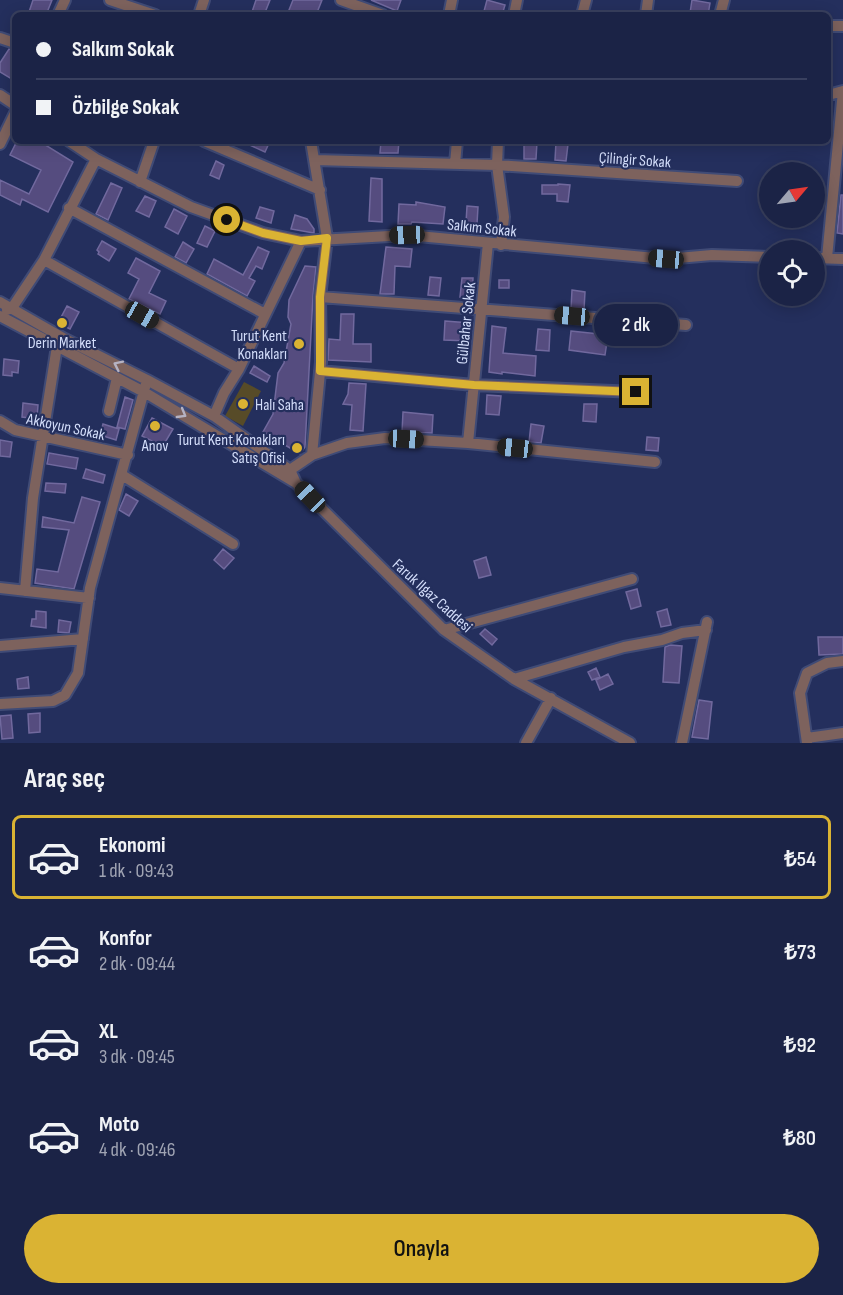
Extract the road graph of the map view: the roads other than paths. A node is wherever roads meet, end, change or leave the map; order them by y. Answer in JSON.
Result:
{"nodes":[{"id":1,"x":110,"y":0,"type":"edge"},
{"id":2,"x":341,"y":0,"type":"edge"},
{"id":3,"x":131,"y":7,"type":"edge"},
{"id":4,"x":146,"y":12,"type":"edge"},
{"id":5,"x":375,"y":12,"type":"edge"},
{"id":6,"x":843,"y":91,"type":"edge"},
{"id":7,"x":12,"y":119,"type":"edge"},
{"id":8,"x":0,"y":144,"type":"edge"},
{"id":9,"x":153,"y":144,"type":"edge"},
{"id":10,"x":211,"y":144,"type":"edge"},
{"id":11,"x":312,"y":144,"type":"edge"},
{"id":12,"x":457,"y":144,"type":"edge"},
{"id":13,"x":498,"y":144,"type":"edge"},
{"id":14,"x":81,"y":145,"type":"edge"},
{"id":15,"x":96,"y":159,"type":"junction"},
{"id":16,"x":315,"y":160,"type":"junction"},
{"id":17,"x":454,"y":164,"type":"junction"},
{"id":18,"x":497,"y":165,"type":"junction"},
{"id":19,"x":737,"y":180,"type":"dead end"},
{"id":20,"x":140,"y":182,"type":"junction"},
{"id":21,"x":320,"y":190,"type":"junction"},
{"id":22,"x":69,"y":208,"type":"junction"},
{"id":23,"x":327,"y":238,"type":"junction"},
{"id":24,"x":301,"y":241,"type":"junction"},
{"id":25,"x":488,"y":243,"type":"junction"},
{"id":26,"x":501,"y":245,"type":"junction"},
{"id":27,"x":759,"y":257,"type":"edge"},
{"id":28,"x":827,"y":258,"type":"joint"},
{"id":29,"x":843,"y":259,"type":"edge"},
{"id":30,"x":44,"y":260,"type":"junction"},
{"id":31,"x":320,"y":297,"type":"junction"},
{"id":32,"x":0,"y":302,"type":"edge"},
{"id":33,"x":11,"y":308,"type":"junction"},
{"id":34,"x":481,"y":309,"type":"junction"},
{"id":35,"x":0,"y":314,"type":"edge"},
{"id":36,"x":265,"y":314,"type":"junction"},
{"id":37,"x":686,"y":325,"type":"dead end"},
{"id":38,"x":57,"y":346,"type":"junction"},
{"id":39,"x":239,"y":369,"type":"junction"},
{"id":40,"x":320,"y":371,"type":"junction"},
{"id":41,"x":117,"y":378,"type":"junction"},
{"id":42,"x":147,"y":380,"type":"junction"},
{"id":43,"x":474,"y":385,"type":"junction"},
{"id":44,"x":144,"y":392,"type":"junction"},
{"id":45,"x":636,"y":392,"type":"dead end"},
{"id":46,"x":110,"y":411,"type":"dead end"},
{"id":47,"x":214,"y":417,"type":"junction"},
{"id":48,"x":0,"y":421,"type":"edge"},
{"id":49,"x":44,"y":437,"type":"junction"},
{"id":50,"x":468,"y":443,"type":"junction"},
{"id":51,"x":128,"y":455,"type":"junction"},
{"id":52,"x":312,"y":455,"type":"junction"},
{"id":53,"x":655,"y":462,"type":"dead end"},
{"id":54,"x":290,"y":470,"type":"junction"},
{"id":55,"x":122,"y":475,"type":"junction"},
{"id":56,"x":296,"y":483,"type":"junction"},
{"id":57,"x":233,"y":544,"type":"dead end"},
{"id":58,"x":632,"y":579,"type":"dead end"},
{"id":59,"x":0,"y":588,"type":"edge"},
{"id":60,"x":25,"y":591,"type":"junction"},
{"id":61,"x":88,"y":598,"type":"junction"},
{"id":62,"x":444,"y":630,"type":"junction"},
{"id":63,"x":83,"y":639,"type":"junction"},
{"id":64,"x":0,"y":646,"type":"edge"},
{"id":65,"x":843,"y":661,"type":"edge"},
{"id":66,"x":514,"y":679,"type":"junction"},
{"id":67,"x":551,"y":698,"type":"junction"},
{"id":68,"x":0,"y":704,"type":"edge"},
{"id":69,"x":843,"y":733,"type":"edge"},
{"id":70,"x":807,"y":741,"type":"edge"},
{"id":71,"x":526,"y":743,"type":"edge"},
{"id":72,"x":630,"y":743,"type":"edge"},
{"id":73,"x":682,"y":743,"type":"edge"}],
"edges":[{"from":1,"to":3,"type":"street"},
{"from":2,"to":5,"type":"street"},
{"from":3,"to":4,"type":"street"},
{"from":6,"to":28,"type":"street"},
{"from":7,"to":8,"type":"street"},
{"from":9,"to":20,"type":"street"},
{"from":10,"to":21,"type":"street"},
{"from":11,"to":16,"type":"street"},
{"from":12,"to":17,"type":"street"},
{"from":13,"to":18,"type":"street"},
{"from":14,"to":15,"type":"street","name":"Salkım Sokak"},
{"from":15,"to":20,"type":"street","name":"Salkım Sokak"},
{"from":15,"to":22,"type":"street"},
{"from":16,"to":17,"type":"street","name":"Çilingir Sokak"},
{"from":16,"to":21,"type":"street"},
{"from":17,"to":18,"type":"street","name":"Çilingir Sokak"},
{"from":18,"to":19,"type":"street","name":"Çilingir Sokak"},
{"from":18,"to":26,"type":"street"},
{"from":20,"to":24,"type":"street","name":"Salkım Sokak"},
{"from":21,"to":23,"type":"street"},
{"from":22,"to":30,"type":"street"},
{"from":22,"to":36,"type":"street"},
{"from":23,"to":24,"type":"street","name":"Salkım Sokak"},
{"from":23,"to":25,"type":"street","name":"Salkım Sokak"},
{"from":23,"to":31,"type":"street"},
{"from":24,"to":36,"type":"street"},
{"from":25,"to":26,"type":"street","name":"Salkım Sokak"},
{"from":25,"to":34,"type":"street","name":"Gülbahar Sokak"},
{"from":26,"to":27,"type":"street","name":"Salkım Sokak"},
{"from":28,"to":29,"type":"street"},
{"from":30,"to":33,"type":"street"},
{"from":30,"to":39,"type":"street"},
{"from":31,"to":34,"type":"street"},
{"from":31,"to":40,"type":"street"},
{"from":32,"to":33,"type":"street"},
{"from":33,"to":35,"type":"street"},
{"from":42,"to":33,"type":"street","one_way":true},
{"from":34,"to":37,"type":"street"},
{"from":34,"to":43,"type":"street","name":"Gülbahar Sokak"},
{"from":35,"to":38,"type":"street","name":"Faruk Ilgaz Caddesi"},
{"from":36,"to":39,"type":"street"},
{"from":38,"to":41,"type":"street","name":"Faruk Ilgaz Caddesi"},
{"from":38,"to":49,"type":"street"},
{"from":39,"to":47,"type":"street"},
{"from":40,"to":43,"type":"street"},
{"from":40,"to":52,"type":"street"},
{"from":41,"to":44,"type":"street","name":"Faruk Ilgaz Caddesi"},
{"from":41,"to":46,"type":"street"},
{"from":42,"to":44,"type":"street"},
{"from":42,"to":47,"type":"street"},
{"from":43,"to":45,"type":"street"},
{"from":43,"to":50,"type":"street","name":"Gülbahar Sokak"},
{"from":44,"to":51,"type":"street"},
{"from":44,"to":56,"type":"street","name":"Faruk Ilgaz Caddesi","one_way":true},
{"from":47,"to":54,"type":"street"},
{"from":48,"to":49,"type":"street","name":"Akkoyun Sokak"},
{"from":49,"to":51,"type":"street","name":"Akkoyun Sokak"},
{"from":49,"to":60,"type":"street"},
{"from":50,"to":52,"type":"street"},
{"from":50,"to":53,"type":"street"},
{"from":51,"to":55,"type":"street"},
{"from":52,"to":54,"type":"street"},
{"from":54,"to":56,"type":"street","name":"Faruk Ilgaz Caddesi"},
{"from":55,"to":57,"type":"street"},
{"from":55,"to":61,"type":"street"},
{"from":56,"to":62,"type":"street","name":"Faruk Ilgaz Caddesi"},
{"from":58,"to":62,"type":"street"},
{"from":59,"to":60,"type":"street"},
{"from":60,"to":61,"type":"street"},
{"from":61,"to":63,"type":"street"},
{"from":62,"to":66,"type":"street","name":"Faruk Ilgaz Caddesi"},
{"from":63,"to":64,"type":"street"},
{"from":63,"to":68,"type":"street"},
{"from":65,"to":70,"type":"street"},
{"from":66,"to":67,"type":"street","name":"Faruk Ilgaz Caddesi"},
{"from":66,"to":73,"type":"street"},
{"from":67,"to":71,"type":"street"},
{"from":67,"to":72,"type":"street","name":"Faruk Ilgaz Caddesi"},
{"from":69,"to":70,"type":"street"}]}
